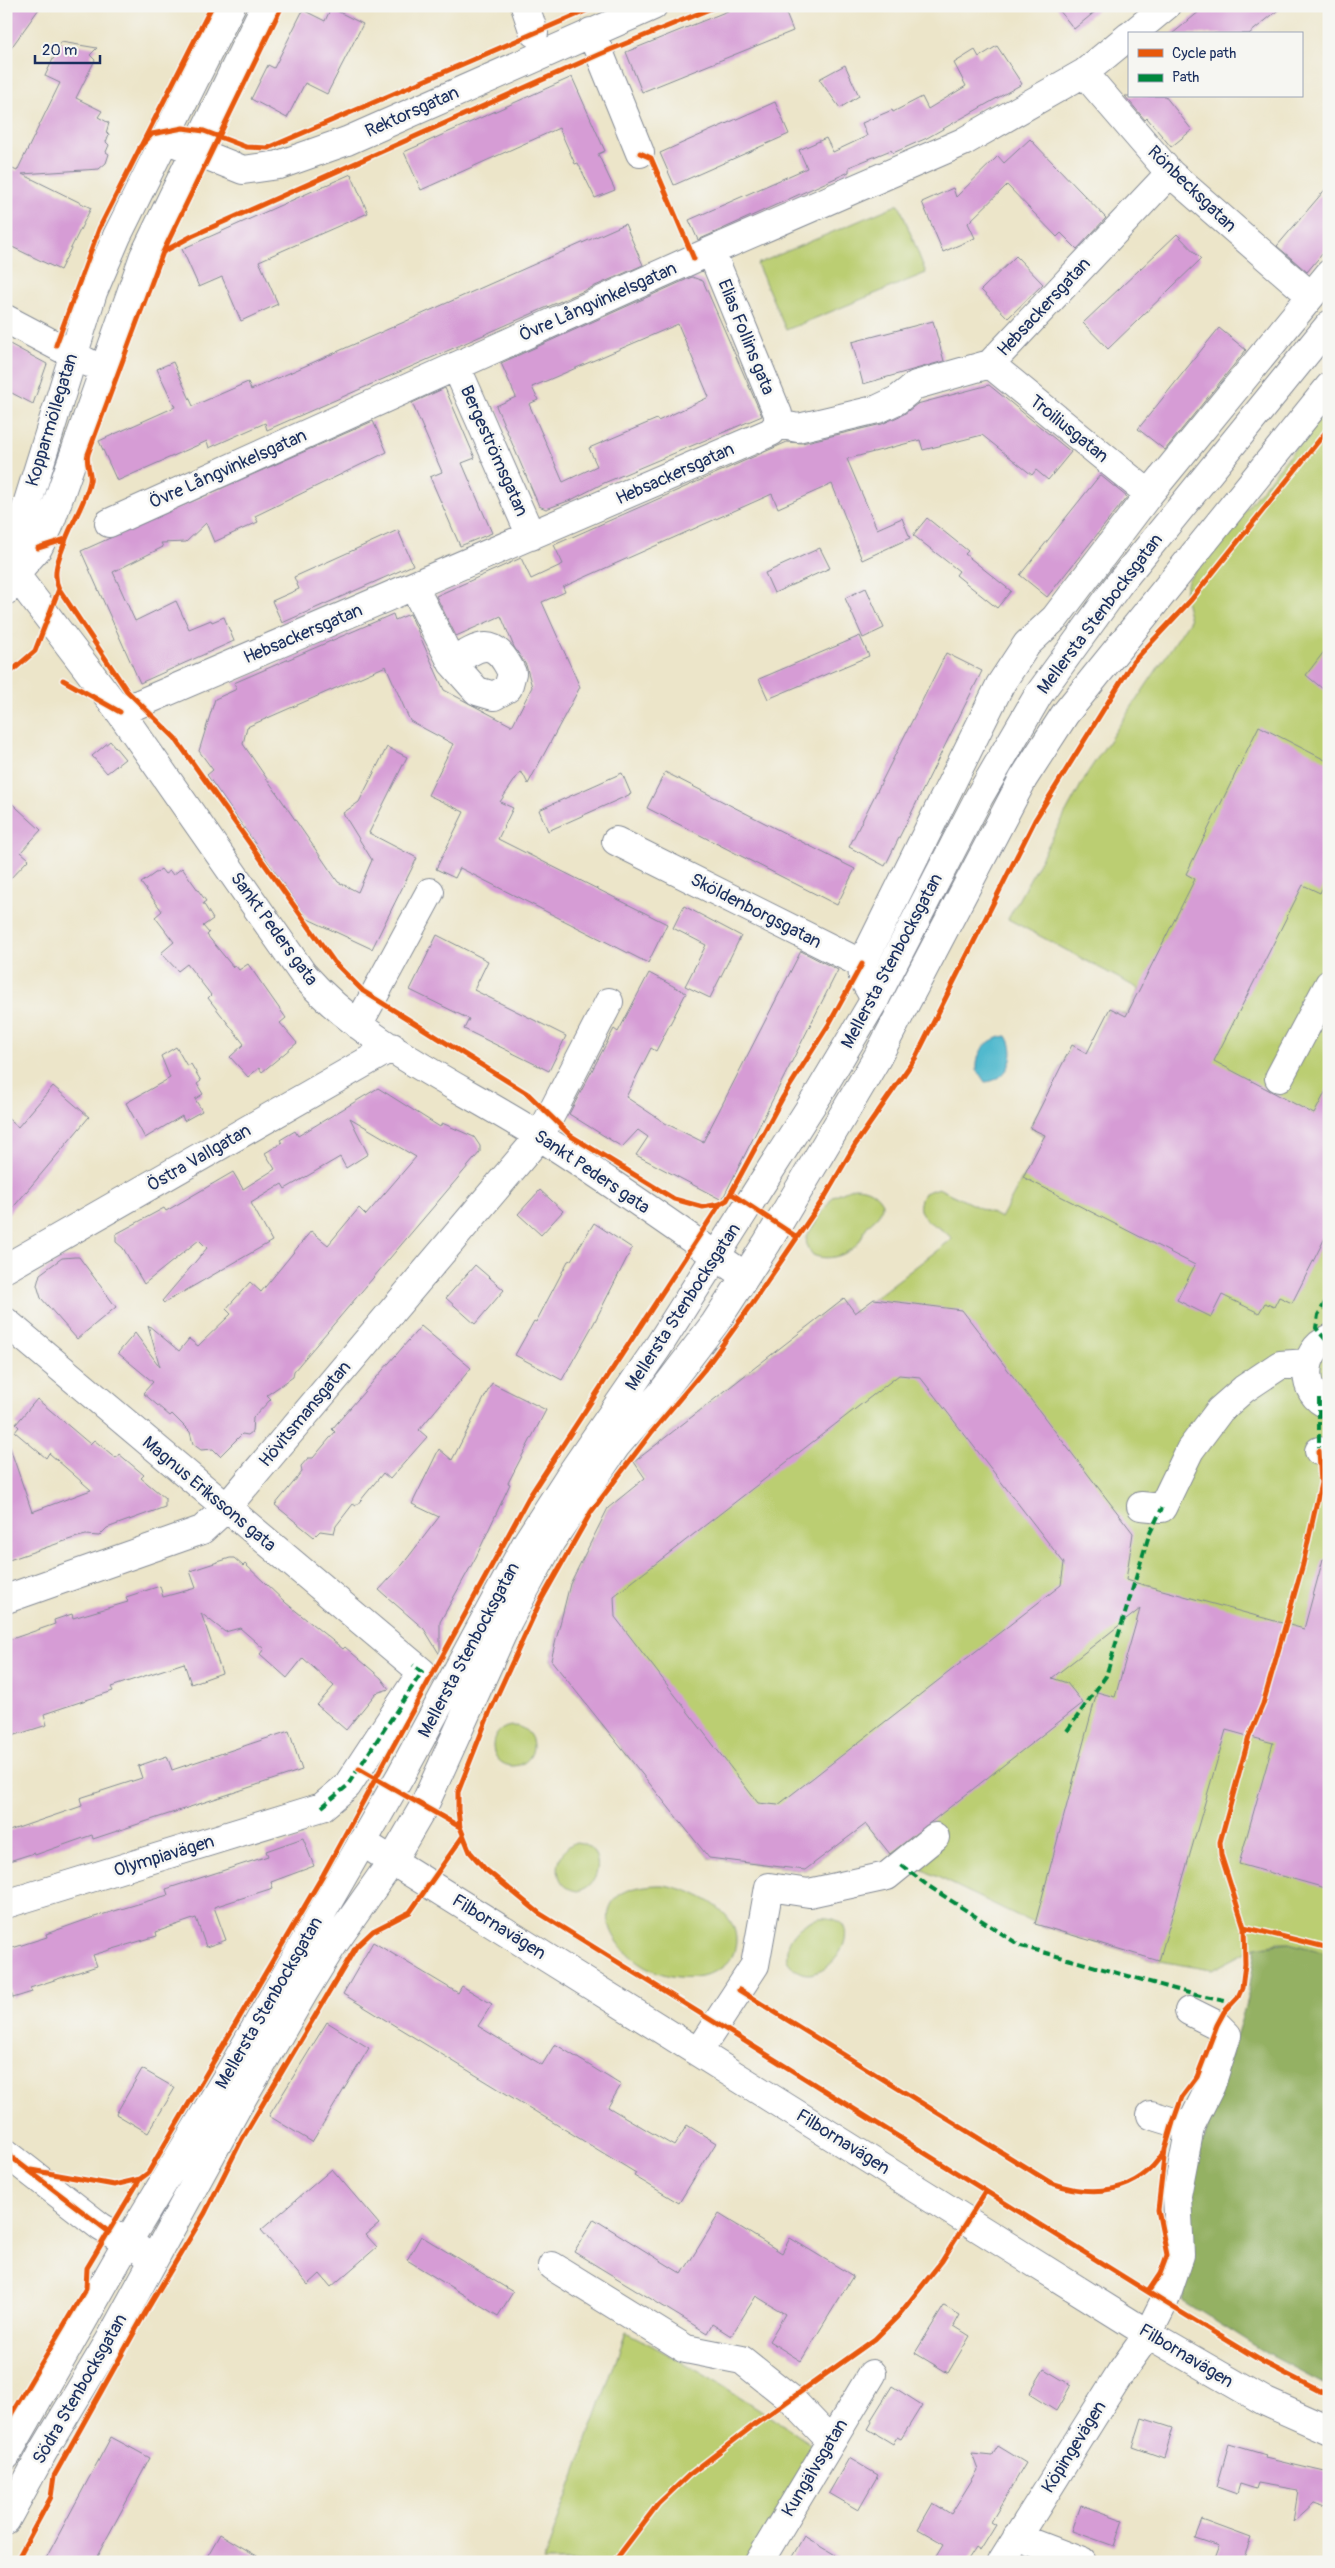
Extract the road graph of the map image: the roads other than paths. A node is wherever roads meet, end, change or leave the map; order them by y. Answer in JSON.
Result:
{"nodes":[{"id":1,"x":526,"y":6,"type":"edge"},
{"id":2,"x":653,"y":6,"type":"edge"},
{"id":3,"x":1166,"y":6,"type":"edge"},
{"id":4,"x":223,"y":9,"type":"edge"},
{"id":5,"x":261,"y":16,"type":"edge"},
{"id":6,"x":590,"y":32,"type":"junction"},
{"id":7,"x":1134,"y":32,"type":"edge"},
{"id":8,"x":534,"y":33,"type":"dead end"},
{"id":9,"x":1128,"y":37,"type":"edge"},
{"id":10,"x":1084,"y":73,"type":"junction"},
{"id":11,"x":166,"y":137,"type":"junction"},
{"id":12,"x":194,"y":152,"type":"junction"},
{"id":13,"x":640,"y":153,"type":"dead end"},
{"id":14,"x":1170,"y":173,"type":"junction"},
{"id":15,"x":711,"y":251,"type":"junction"},
{"id":16,"x":1329,"y":274,"type":"edge"},
{"id":17,"x":1310,"y":295,"type":"junction"},
{"id":18,"x":6,"y":319,"type":"edge"},
{"id":19,"x":1329,"y":324,"type":"edge"},
{"id":20,"x":73,"y":354,"type":"junction"},
{"id":21,"x":990,"y":364,"type":"junction"},
{"id":22,"x":456,"y":366,"type":"junction"},
{"id":23,"x":105,"y":372,"type":"junction"},
{"id":24,"x":1329,"y":387,"type":"edge"},
{"id":25,"x":778,"y":424,"type":"junction"},
{"id":26,"x":1149,"y":494,"type":"junction"},
{"id":27,"x":109,"y":523,"type":"dead end"},
{"id":28,"x":531,"y":536,"type":"junction"},
{"id":29,"x":9,"y":577,"type":"edge"},
{"id":30,"x":414,"y":587,"type":"junction"},
{"id":31,"x":452,"y":663,"type":"dead end"},
{"id":32,"x":120,"y":712,"type":"junction"},
{"id":33,"x":616,"y":841,"type":"dead end"},
{"id":34,"x":430,"y":892,"type":"dead end"},
{"id":35,"x":862,"y":964,"type":"junction"},
{"id":36,"x":1329,"y":984,"type":"edge"},
{"id":37,"x":875,"y":999,"type":"junction"},
{"id":38,"x":609,"y":1002,"type":"dead end"},
{"id":39,"x":358,"y":1025,"type":"junction"},
{"id":40,"x":392,"y":1047,"type":"junction"},
{"id":41,"x":1279,"y":1078,"type":"dead end"},
{"id":42,"x":540,"y":1136,"type":"junction"},
{"id":43,"x":716,"y":1256,"type":"junction"},
{"id":44,"x":6,"y":1268,"type":"edge"},
{"id":45,"x":745,"y":1276,"type":"junction"},
{"id":46,"x":6,"y":1322,"type":"edge"},
{"id":47,"x":1329,"y":1340,"type":"edge"},
{"id":48,"x":1308,"y":1362,"type":"junction"},
{"id":49,"x":1329,"y":1405,"type":"edge"},
{"id":50,"x":1141,"y":1506,"type":"dead end"},
{"id":51,"x":226,"y":1508,"type":"junction"},
{"id":52,"x":6,"y":1599,"type":"edge"},
{"id":53,"x":322,"y":1807,"type":"joint"},
{"id":54,"x":935,"y":1837,"type":"dead end"},
{"id":55,"x":362,"y":1842,"type":"junction"},
{"id":56,"x":392,"y":1861,"type":"junction"},
{"id":57,"x":6,"y":1904,"type":"edge"},
{"id":58,"x":1189,"y":2011,"type":"dead end"},
{"id":59,"x":698,"y":2052,"type":"junction"},
{"id":60,"x":1151,"y":2115,"type":"dead end"},
{"id":61,"x":1190,"y":2127,"type":"junction"},
{"id":62,"x":6,"y":2153,"type":"edge"},
{"id":63,"x":127,"y":2243,"type":"junction"},
{"id":64,"x":153,"y":2258,"type":"junction"},
{"id":65,"x":552,"y":2266,"type":"dead end"},
{"id":66,"x":1148,"y":2334,"type":"junction"},
{"id":67,"x":872,"y":2374,"type":"dead end"},
{"id":68,"x":1329,"y":2430,"type":"edge"},
{"id":69,"x":831,"y":2441,"type":"junction"},
{"id":70,"x":6,"y":2456,"type":"edge"},
{"id":71,"x":6,"y":2520,"type":"edge"},
{"id":72,"x":1017,"y":2537,"type":"junction"},
{"id":73,"x":759,"y":2562,"type":"edge"},
{"id":74,"x":1002,"y":2562,"type":"edge"},
{"id":75,"x":1082,"y":2562,"type":"edge"}],
"edges":[{"from":1,"to":8,"type":"street"},
{"from":2,"to":6,"type":"street","name":"Rektorsgatan"},
{"from":3,"to":7,"type":"street"},
{"from":4,"to":5,"type":"street"},
{"from":4,"to":11,"type":"street","name":"Kopparmöllegatan"},
{"from":5,"to":12,"type":"street","name":"Kopparmöllegatan"},
{"from":6,"to":12,"type":"street","name":"Rektorsgatan"},
{"from":6,"to":13,"type":"street"},
{"from":9,"to":10,"type":"street","name":"Övre Långvinkelsgatan"},
{"from":10,"to":14,"type":"street","name":"Rönbecksgatan"},
{"from":10,"to":15,"type":"street","name":"Övre Långvinkelsgatan"},
{"from":11,"to":12,"type":"street","name":"Rektorsgatan"},
{"from":11,"to":20,"type":"street","name":"Kopparmöllegatan"},
{"from":12,"to":23,"type":"street","name":"Kopparmöllegatan"},
{"from":14,"to":17,"type":"street","name":"Rönbecksgatan"},
{"from":14,"to":21,"type":"street","name":"Hebsackersgatan"},
{"from":15,"to":22,"type":"street","name":"Övre Långvinkelsgatan"},
{"from":15,"to":25,"type":"street","name":"Elias Follins gata"},
{"from":16,"to":17,"type":"street","name":"Mellersta Stenbocksgatan"},
{"from":17,"to":26,"type":"street","name":"Mellersta Stenbocksgatan"},
{"from":18,"to":20,"type":"street"},
{"from":19,"to":37,"type":"street","name":"Mellersta Stenbocksgatan"},
{"from":20,"to":23,"type":"street"},
{"from":20,"to":29,"type":"street","name":"Kopparmöllegatan"},
{"from":21,"to":25,"type":"street","name":"Hebsackersgatan"},
{"from":21,"to":26,"type":"street","name":"Troiliusgatan"},
{"from":22,"to":27,"type":"street","name":"Övre Långvinkelsgatan"},
{"from":22,"to":28,"type":"street","name":"Bergeströmsgatan"},
{"from":23,"to":29,"type":"street","name":"Kopparmöllegatan"},
{"from":24,"to":45,"type":"street","name":"Mellersta Stenbocksgatan"},
{"from":25,"to":28,"type":"street","name":"Hebsackersgatan"},
{"from":26,"to":35,"type":"street","name":"Mellersta Stenbocksgatan"},
{"from":28,"to":30,"type":"street","name":"Hebsackersgatan"},
{"from":29,"to":32,"type":"street","name":"Sankt Peders gata"},
{"from":30,"to":31,"type":"street"},
{"from":30,"to":32,"type":"street","name":"Hebsackersgatan"},
{"from":32,"to":39,"type":"street","name":"Sankt Peders gata"},
{"from":33,"to":35,"type":"street","name":"Sköldenborgsgatan"},
{"from":34,"to":39,"type":"street"},
{"from":35,"to":37,"type":"street"},
{"from":36,"to":41,"type":"street"},
{"from":37,"to":43,"type":"street","name":"Mellersta Stenbocksgatan"},
{"from":38,"to":42,"type":"street","name":"Hövitsmansgatan"},
{"from":39,"to":40,"type":"street","name":"Sankt Peders gata"},
{"from":40,"to":42,"type":"street","name":"Sankt Peders gata"},
{"from":40,"to":44,"type":"street","name":"Östra Vallgatan"},
{"from":42,"to":43,"type":"street","name":"Sankt Peders gata"},
{"from":42,"to":51,"type":"street","name":"Hövitsmansgatan"},
{"from":43,"to":45,"type":"street","name":"Sankt Peders gata"},
{"from":43,"to":55,"type":"street","name":"Mellersta Stenbocksgatan"},
{"from":45,"to":56,"type":"street","name":"Mellersta Stenbocksgatan"},
{"from":46,"to":51,"type":"street","name":"Magnus Erikssons gata"},
{"from":47,"to":48,"type":"street"},
{"from":48,"to":49,"type":"street"},
{"from":48,"to":50,"type":"street"},
{"from":51,"to":52,"type":"street","name":"Hövitsmansgatan"},
{"from":51,"to":53,"type":"street","name":"Magnus Erikssons gata"},
{"from":53,"to":57,"type":"street","name":"Olympiavägen"},
{"from":54,"to":59,"type":"street"},
{"from":55,"to":56,"type":"street","name":"Filbornavägen"},
{"from":55,"to":63,"type":"street","name":"Mellersta Stenbocksgatan"},
{"from":56,"to":59,"type":"street","name":"Filbornavägen"},
{"from":56,"to":64,"type":"street","name":"Mellersta Stenbocksgatan"},
{"from":58,"to":61,"type":"street","name":"Köpingevägen"},
{"from":59,"to":66,"type":"street","name":"Filbornavägen"},
{"from":60,"to":61,"type":"street"},
{"from":61,"to":66,"type":"street","name":"Köpingevägen"},
{"from":62,"to":63,"type":"street"},
{"from":63,"to":64,"type":"street"},
{"from":63,"to":70,"type":"street","name":"Södra Stenbocksgatan"},
{"from":64,"to":71,"type":"street","name":"Södra Stenbocksgatan"},
{"from":65,"to":69,"type":"street"},
{"from":66,"to":68,"type":"street","name":"Filbornavägen"},
{"from":66,"to":72,"type":"street","name":"Köpingevägen"},
{"from":67,"to":69,"type":"street","name":"Kungälvsgatan"},
{"from":69,"to":73,"type":"street","name":"Kungälvsgatan"},
{"from":72,"to":74,"type":"street","name":"Köpingevägen"},
{"from":72,"to":75,"type":"street"}]}
